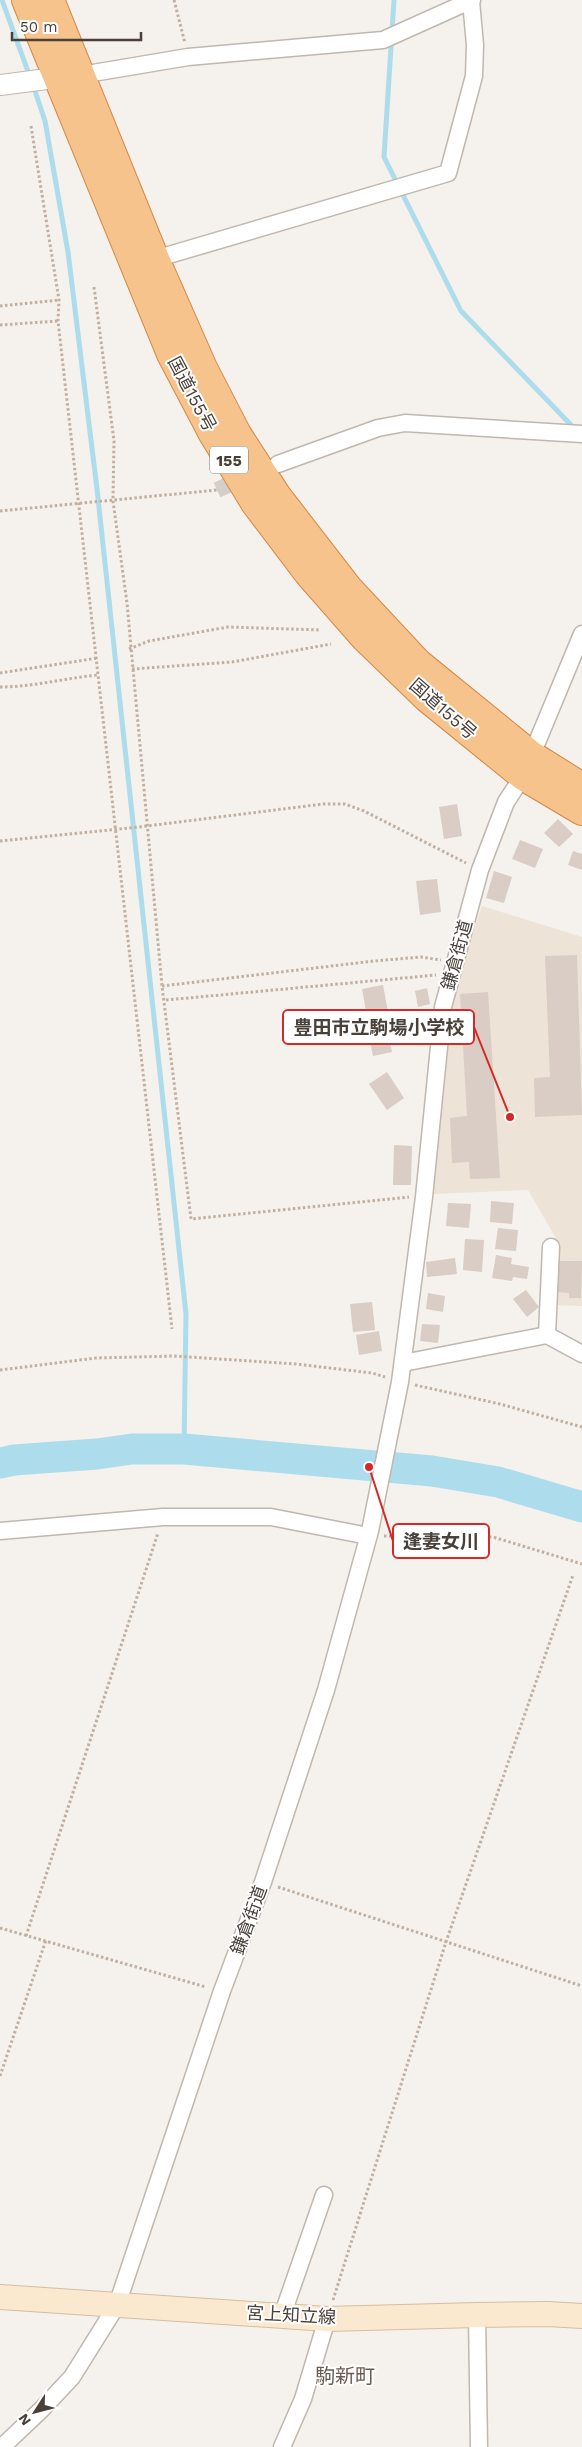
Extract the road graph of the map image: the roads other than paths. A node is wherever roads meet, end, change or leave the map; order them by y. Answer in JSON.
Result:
{"nodes":[{"id":1,"x":26,"y":0,"type":"edge"},
{"id":2,"x":50,"y":0,"type":"edge"},
{"id":3,"x":472,"y":0,"type":"edge"},
{"id":4,"x":69,"y":76,"type":"junction"},
{"id":5,"x":0,"y":85,"type":"edge"},
{"id":6,"x":155,"y":259,"type":"junction"},
{"id":7,"x":582,"y":434,"type":"edge"},
{"id":8,"x":278,"y":464,"type":"dead end"},
{"id":9,"x":582,"y":634,"type":"edge"},
{"id":10,"x":527,"y":765,"type":"junction"},
{"id":11,"x":582,"y":787,"type":"edge"},
{"id":12,"x":582,"y":811,"type":"edge"},
{"id":13,"x":551,"y":1247,"type":"dead end"},
{"id":14,"x":547,"y":1335,"type":"junction"},
{"id":15,"x":582,"y":1354,"type":"edge"},
{"id":16,"x":403,"y":1363,"type":"junction"},
{"id":17,"x":0,"y":1531,"type":"edge"},
{"id":18,"x":369,"y":1533,"type":"junction"},
{"id":19,"x":324,"y":2195,"type":"dead end"},
{"id":20,"x":0,"y":2296,"type":"edge"},
{"id":21,"x":118,"y":2305,"type":"junction"},
{"id":22,"x":477,"y":2314,"type":"junction"},
{"id":23,"x":282,"y":2316,"type":"junction"},
{"id":24,"x":582,"y":2316,"type":"edge"},
{"id":25,"x":327,"y":2319,"type":"junction"},
{"id":26,"x":2,"y":2447,"type":"edge"},
{"id":27,"x":282,"y":2447,"type":"edge"},
{"id":28,"x":480,"y":2447,"type":"edge"}],
"edges":[{"from":1,"to":4,"type":"highway","name":"国道155号","number":"155"},
{"from":2,"to":4,"type":"highway","name":"国道155号","number":"155"},
{"from":3,"to":4,"type":"street"},
{"from":3,"to":6,"type":"street"},
{"from":4,"to":5,"type":"street"},
{"from":4,"to":6,"type":"highway","name":"国道155号","number":"155"},
{"from":4,"to":10,"type":"highway","name":"国道155号","number":"155"},
{"from":6,"to":10,"type":"highway","name":"国道155号","number":"155"},
{"from":7,"to":8,"type":"street"},
{"from":9,"to":10,"type":"street","name":"鎌倉街道"},
{"from":10,"to":11,"type":"highway","name":"国道155号","number":"155"},
{"from":10,"to":12,"type":"highway","name":"国道155号","number":"155"},
{"from":10,"to":16,"type":"street","name":"鎌倉街道"},
{"from":13,"to":14,"type":"street"},
{"from":14,"to":15,"type":"street"},
{"from":14,"to":16,"type":"street"},
{"from":16,"to":18,"type":"street","name":"鎌倉街道"},
{"from":17,"to":18,"type":"street"},
{"from":18,"to":21,"type":"street","name":"鎌倉街道"},
{"from":19,"to":23,"type":"street"},
{"from":20,"to":21,"type":"main road","name":"宮上知立線"},
{"from":21,"to":23,"type":"main road","name":"宮上知立線"},
{"from":21,"to":26,"type":"street","name":"鎌倉街道"},
{"from":22,"to":24,"type":"main road","name":"宮上知立線"},
{"from":22,"to":25,"type":"main road","name":"宮上知立線"},
{"from":22,"to":28,"type":"street"},
{"from":23,"to":25,"type":"main road","name":"宮上知立線"},
{"from":25,"to":27,"type":"street"}]}
